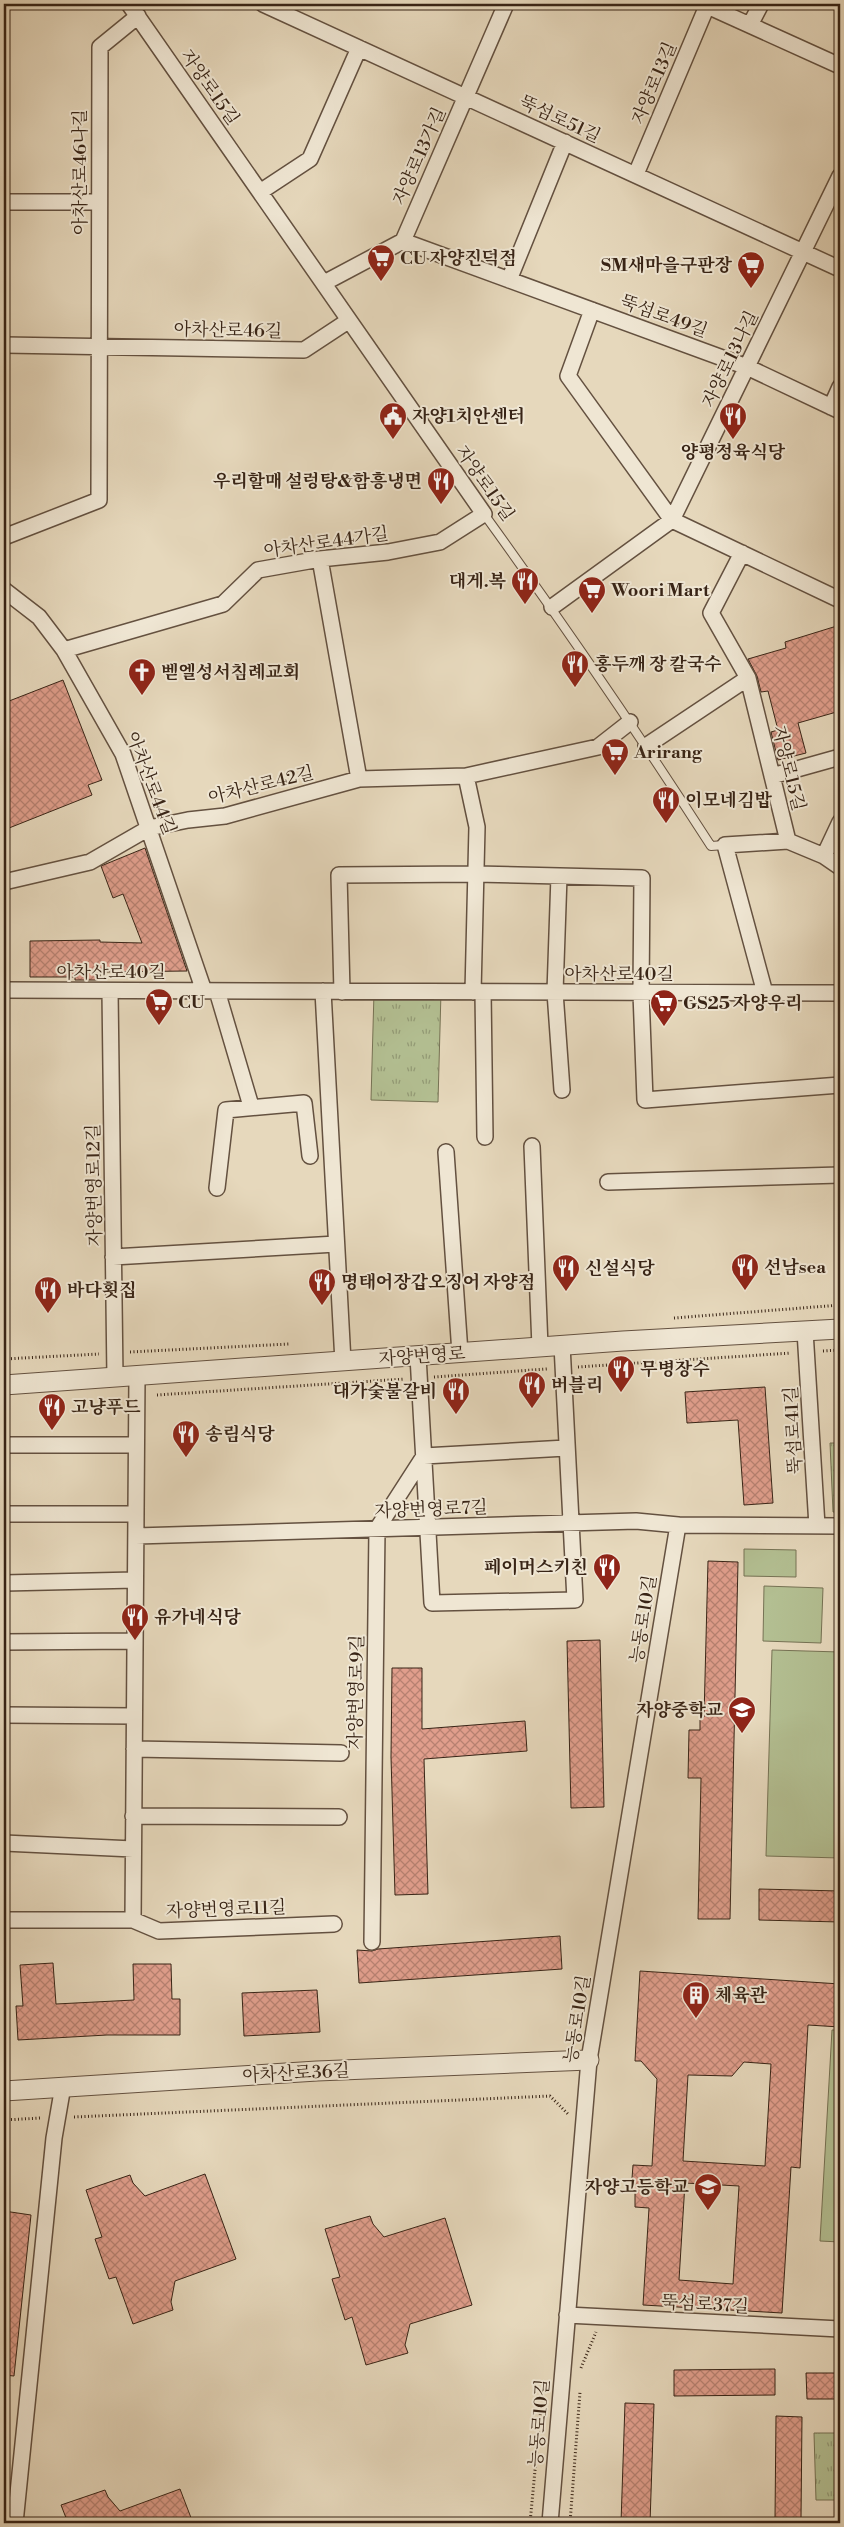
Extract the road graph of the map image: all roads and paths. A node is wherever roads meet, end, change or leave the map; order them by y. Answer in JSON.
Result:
{"nodes":[{"id":1,"x":129,"y":4,"type":"edge"},
{"id":2,"x":263,"y":4,"type":"edge"},
{"id":3,"x":506,"y":4,"type":"edge"},
{"id":4,"x":761,"y":4,"type":"edge"},
{"id":5,"x":705,"y":5,"type":"edge"},
{"id":6,"x":138,"y":16,"type":"junction"},
{"id":7,"x":750,"y":25,"type":"junction"},
{"id":8,"x":359,"y":48,"type":"junction"},
{"id":9,"x":840,"y":66,"type":"edge"},
{"id":10,"x":466,"y":96,"type":"junction"},
{"id":11,"x":565,"y":142,"type":"junction"},
{"id":12,"x":636,"y":174,"type":"junction"},
{"id":13,"x":838,"y":185,"type":"edge"},
{"id":14,"x":260,"y":192,"type":"junction"},
{"id":15,"x":4,"y":202,"type":"edge"},
{"id":16,"x":99,"y":202,"type":"junction"},
{"id":17,"x":403,"y":241,"type":"junction"},
{"id":18,"x":804,"y":251,"type":"junction"},
{"id":19,"x":840,"y":269,"type":"edge"},
{"id":20,"x":509,"y":280,"type":"junction"},
{"id":21,"x":324,"y":282,"type":"junction"},
{"id":22,"x":592,"y":310,"type":"junction"},
{"id":23,"x":348,"y":321,"type":"junction"},
{"id":24,"x":4,"y":345,"type":"edge"},
{"id":25,"x":98,"y":346,"type":"junction"},
{"id":26,"x":747,"y":367,"type":"junction"},
{"id":27,"x":840,"y":387,"type":"edge"},
{"id":28,"x":836,"y":409,"type":"edge"},
{"id":29,"x":484,"y":514,"type":"junction"},
{"id":30,"x":672,"y":520,"type":"junction"},
{"id":31,"x":4,"y":537,"type":"edge"},
{"id":32,"x":742,"y":553,"type":"junction"},
{"id":33,"x":320,"y":559,"type":"junction"},
{"id":34,"x":4,"y":590,"type":"edge"},
{"id":35,"x":840,"y":600,"type":"edge"},
{"id":36,"x":552,"y":607,"type":"junction"},
{"id":37,"x":64,"y":650,"type":"junction"},
{"id":38,"x":748,"y":678,"type":"junction"},
{"id":39,"x":630,"y":722,"type":"junction"},
{"id":40,"x":646,"y":746,"type":"junction"},
{"id":41,"x":840,"y":757,"type":"edge"},
{"id":42,"x":466,"y":776,"type":"junction"},
{"id":43,"x":772,"y":776,"type":"junction"},
{"id":44,"x":359,"y":778,"type":"junction"},
{"id":45,"x":840,"y":822,"type":"edge"},
{"id":46,"x":149,"y":828,"type":"junction"},
{"id":47,"x":788,"y":841,"type":"junction"},
{"id":48,"x":726,"y":845,"type":"junction"},
{"id":49,"x":824,"y":856,"type":"junction"},
{"id":50,"x":840,"y":867,"type":"edge"},
{"id":51,"x":476,"y":874,"type":"junction"},
{"id":52,"x":559,"y":876,"type":"junction"},
{"id":53,"x":4,"y":882,"type":"edge"},
{"id":54,"x":4,"y":990,"type":"edge"},
{"id":55,"x":110,"y":991,"type":"junction"},
{"id":56,"x":211,"y":991,"type":"junction"},
{"id":57,"x":323,"y":991,"type":"junction"},
{"id":58,"x":342,"y":992,"type":"junction"},
{"id":59,"x":478,"y":992,"type":"junction"},
{"id":60,"x":555,"y":992,"type":"junction"},
{"id":61,"x":641,"y":993,"type":"junction"},
{"id":62,"x":765,"y":993,"type":"junction"},
{"id":63,"x":840,"y":993,"type":"edge"},
{"id":64,"x":840,"y":1085,"type":"edge"},
{"id":65,"x":562,"y":1090,"type":"dead end"},
{"id":66,"x":251,"y":1106,"type":"junction"},
{"id":67,"x":485,"y":1137,"type":"dead end"},
{"id":68,"x":532,"y":1146,"type":"dead end"},
{"id":69,"x":446,"y":1152,"type":"dead end"},
{"id":70,"x":310,"y":1156,"type":"dead end"},
{"id":71,"x":840,"y":1175,"type":"edge"},
{"id":72,"x":608,"y":1182,"type":"dead end"},
{"id":73,"x":217,"y":1188,"type":"dead end"},
{"id":74,"x":336,"y":1244,"type":"junction"},
{"id":75,"x":113,"y":1257,"type":"junction"},
{"id":76,"x":840,"y":1304,"type":"edge"},
{"id":77,"x":665,"y":1318,"type":"dead end"},
{"id":78,"x":840,"y":1329,"type":"edge"},
{"id":79,"x":805,"y":1331,"type":"junction"},
{"id":80,"x":292,"y":1344,"type":"dead end"},
{"id":81,"x":562,"y":1345,"type":"junction"},
{"id":82,"x":540,"y":1347,"type":"junction"},
{"id":83,"x":114,"y":1353,"type":"junction"},
{"id":84,"x":460,"y":1353,"type":"junction"},
{"id":85,"x":418,"y":1356,"type":"junction"},
{"id":86,"x":4,"y":1359,"type":"edge"},
{"id":87,"x":343,"y":1362,"type":"junction"},
{"id":88,"x":137,"y":1376,"type":"junction"},
{"id":89,"x":115,"y":1378,"type":"junction"},
{"id":90,"x":4,"y":1385,"type":"edge"},
{"id":91,"x":136,"y":1444,"type":"junction"},
{"id":92,"x":4,"y":1445,"type":"edge"},
{"id":93,"x":566,"y":1448,"type":"junction"},
{"id":94,"x":424,"y":1456,"type":"junction"},
{"id":95,"x":4,"y":1514,"type":"edge"},
{"id":96,"x":136,"y":1514,"type":"junction"},
{"id":97,"x":570,"y":1523,"type":"junction"},
{"id":98,"x":678,"y":1525,"type":"junction"},
{"id":99,"x":817,"y":1526,"type":"junction"},
{"id":100,"x":840,"y":1526,"type":"edge"},
{"id":101,"x":428,"y":1527,"type":"junction"},
{"id":102,"x":377,"y":1529,"type":"junction"},
{"id":103,"x":136,"y":1536,"type":"junction"},
{"id":104,"x":135,"y":1580,"type":"junction"},
{"id":105,"x":4,"y":1583,"type":"edge"},
{"id":106,"x":135,"y":1641,"type":"junction"},
{"id":107,"x":4,"y":1642,"type":"edge"},
{"id":108,"x":4,"y":1715,"type":"edge"},
{"id":109,"x":134,"y":1716,"type":"junction"},
{"id":110,"x":134,"y":1749,"type":"junction"},
{"id":111,"x":342,"y":1752,"type":"dead end"},
{"id":112,"x":134,"y":1816,"type":"junction"},
{"id":113,"x":339,"y":1817,"type":"dead end"},
{"id":114,"x":4,"y":1843,"type":"edge"},
{"id":115,"x":133,"y":1849,"type":"junction"},
{"id":116,"x":4,"y":1920,"type":"edge"},
{"id":117,"x":133,"y":1920,"type":"junction"},
{"id":118,"x":334,"y":1924,"type":"dead end"},
{"id":119,"x":372,"y":1942,"type":"dead end"},
{"id":120,"x":589,"y":2060,"type":"junction"},
{"id":121,"x":62,"y":2086,"type":"junction"},
{"id":122,"x":4,"y":2091,"type":"edge"},
{"id":123,"x":550,"y":2096,"type":"dead end"},
{"id":124,"x":57,"y":2118,"type":"junction"},
{"id":125,"x":4,"y":2120,"type":"edge"},
{"id":126,"x":567,"y":2315,"type":"junction"},
{"id":127,"x":599,"y":2317,"type":"junction"},
{"id":128,"x":840,"y":2329,"type":"edge"},
{"id":129,"x":580,"y":2377,"type":"dead end"},
{"id":130,"x":580,"y":2386,"type":"dead end"},
{"id":131,"x":16,"y":2523,"type":"edge"},
{"id":132,"x":550,"y":2523,"type":"edge"},
{"id":133,"x":570,"y":2523,"type":"edge"}],
"edges":[{"from":1,"to":6,"type":"street","name":"자양로15길"},
{"from":2,"to":8,"type":"street","name":"뚝섬로51길"},
{"from":3,"to":10,"type":"street","name":"자양로13가길"},
{"from":4,"to":7,"type":"street"},
{"from":5,"to":7,"type":"street","name":"자양로13길"},
{"from":5,"to":12,"type":"street","name":"자양로13길"},
{"from":6,"to":14,"type":"street","name":"자양로15길"},
{"from":6,"to":16,"type":"street","name":"아차산로46나길"},
{"from":7,"to":9,"type":"street","name":"자양로13길"},
{"from":8,"to":10,"type":"street","name":"뚝섬로51길"},
{"from":8,"to":14,"type":"street"},
{"from":10,"to":11,"type":"street","name":"뚝섬로51길"},
{"from":10,"to":17,"type":"street","name":"자양로13가길"},
{"from":11,"to":12,"type":"street","name":"뚝섬로51길"},
{"from":11,"to":20,"type":"street"},
{"from":12,"to":18,"type":"street","name":"뚝섬로51길"},
{"from":13,"to":18,"type":"street","name":"자양로13나길"},
{"from":14,"to":21,"type":"street","name":"자양로15길"},
{"from":15,"to":16,"type":"street"},
{"from":16,"to":25,"type":"street","name":"아차산로46나길"},
{"from":17,"to":20,"type":"street","name":"뚝섬로49길"},
{"from":17,"to":21,"type":"street"},
{"from":18,"to":19,"type":"street","name":"뚝섬로51길"},
{"from":18,"to":26,"type":"street","name":"자양로13나길"},
{"from":20,"to":22,"type":"street","name":"뚝섬로49길"},
{"from":21,"to":23,"type":"street","name":"자양로15길"},
{"from":22,"to":26,"type":"street","name":"뚝섬로49길"},
{"from":22,"to":30,"type":"street","name":"뚝섬로49길"},
{"from":23,"to":25,"type":"street","name":"아차산로46길"},
{"from":23,"to":29,"type":"street","name":"자양로15길"},
{"from":24,"to":25,"type":"street","name":"아차산로46길"},
{"from":25,"to":31,"type":"street"},
{"from":26,"to":28,"type":"street","name":"뚝섬로49길"},
{"from":26,"to":30,"type":"street","name":"자양로13나길"},
{"from":27,"to":28,"type":"street","name":"뚝섬로49길"},
{"from":29,"to":33,"type":"street","name":"아차산로44가길"},
{"from":29,"to":36,"type":"lane","name":"자양로15길"},
{"from":30,"to":32,"type":"street"},
{"from":30,"to":36,"type":"street","name":"자양로13나길"},
{"from":32,"to":35,"type":"street"},
{"from":32,"to":38,"type":"street","name":"자양로15길"},
{"from":33,"to":37,"type":"street","name":"아차산로44가길"},
{"from":33,"to":44,"type":"street"},
{"from":34,"to":37,"type":"street","name":"아차산로44길"},
{"from":36,"to":39,"type":"lane","name":"자양로15길"},
{"from":37,"to":46,"type":"street","name":"아차산로44길"},
{"from":38,"to":40,"type":"street"},
{"from":38,"to":43,"type":"street","name":"자양로15길"},
{"from":39,"to":40,"type":"lane","name":"자양로15길"},
{"from":39,"to":42,"type":"street","name":"아차산로42길"},
{"from":40,"to":48,"type":"lane","name":"자양로15길"},
{"from":41,"to":43,"type":"street"},
{"from":42,"to":44,"type":"street","name":"아차산로42길"},
{"from":42,"to":51,"type":"street"},
{"from":43,"to":47,"type":"street","name":"자양로15길"},
{"from":44,"to":46,"type":"street","name":"아차산로42길"},
{"from":45,"to":49,"type":"street"},
{"from":46,"to":53,"type":"street","name":"아차산로42길"},
{"from":46,"to":56,"type":"street","name":"아차산로44길"},
{"from":47,"to":48,"type":"street","name":"자양로15길"},
{"from":47,"to":49,"type":"street","name":"자양로15길"},
{"from":48,"to":62,"type":"street"},
{"from":49,"to":50,"type":"street","name":"자양로15길"},
{"from":51,"to":52,"type":"street"},
{"from":51,"to":58,"type":"street"},
{"from":51,"to":59,"type":"street"},
{"from":52,"to":60,"type":"street"},
{"from":52,"to":61,"type":"street"},
{"from":54,"to":55,"type":"street","name":"아차산로40길"},
{"from":55,"to":56,"type":"street","name":"아차산로40길"},
{"from":55,"to":75,"type":"street","name":"자양번영로12길"},
{"from":56,"to":57,"type":"street","name":"아차산로40길"},
{"from":56,"to":66,"type":"street"},
{"from":57,"to":58,"type":"street","name":"아차산로40길"},
{"from":57,"to":74,"type":"street"},
{"from":58,"to":59,"type":"street","name":"아차산로40길"},
{"from":59,"to":60,"type":"street","name":"아차산로40길"},
{"from":59,"to":67,"type":"street"},
{"from":60,"to":61,"type":"street","name":"아차산로40길"},
{"from":60,"to":65,"type":"street"},
{"from":61,"to":62,"type":"street","name":"아차산로40길"},
{"from":61,"to":64,"type":"street"},
{"from":62,"to":63,"type":"street","name":"아차산로40길"},
{"from":66,"to":70,"type":"street"},
{"from":66,"to":73,"type":"street"},
{"from":68,"to":82,"type":"street"},
{"from":69,"to":84,"type":"street"},
{"from":71,"to":72,"type":"street"},
{"from":74,"to":75,"type":"street"},
{"from":74,"to":87,"type":"street"},
{"from":75,"to":83,"type":"street","name":"자양번영로12길"},
{"from":76,"to":77,"type":"path"},
{"from":78,"to":79,"type":"street","name":"자양번영로"},
{"from":79,"to":81,"type":"street","name":"자양번영로"},
{"from":79,"to":99,"type":"street","name":"뚝섬로41길"},
{"from":80,"to":83,"type":"path"},
{"from":81,"to":82,"type":"street","name":"자양번영로"},
{"from":81,"to":93,"type":"street"},
{"from":82,"to":84,"type":"street","name":"자양번영로"},
{"from":83,"to":86,"type":"path"},
{"from":83,"to":89,"type":"street","name":"자양번영로12길"},
{"from":84,"to":85,"type":"street","name":"자양번영로"},
{"from":85,"to":87,"type":"street","name":"자양번영로"},
{"from":85,"to":94,"type":"street"},
{"from":87,"to":88,"type":"street","name":"자양번영로"},
{"from":88,"to":89,"type":"street","name":"자양번영로"},
{"from":88,"to":91,"type":"street"},
{"from":89,"to":90,"type":"street","name":"자양번영로"},
{"from":91,"to":92,"type":"street"},
{"from":91,"to":96,"type":"street"},
{"from":93,"to":94,"type":"street"},
{"from":93,"to":97,"type":"street"},
{"from":94,"to":101,"type":"street"},
{"from":94,"to":102,"type":"street"},
{"from":95,"to":96,"type":"street"},
{"from":96,"to":103,"type":"street"},
{"from":97,"to":98,"type":"street","name":"자양번영로7길"},
{"from":97,"to":101,"type":"street","name":"자양번영로7길"},
{"from":97,"to":101,"type":"street"},
{"from":98,"to":99,"type":"street"},
{"from":98,"to":120,"type":"street","name":"능동로10길"},
{"from":99,"to":100,"type":"street"},
{"from":101,"to":102,"type":"street","name":"자양번영로7길"},
{"from":102,"to":103,"type":"street","name":"자양번영로7길"},
{"from":102,"to":119,"type":"street","name":"자양번영로9길"},
{"from":103,"to":104,"type":"street"},
{"from":104,"to":105,"type":"street"},
{"from":104,"to":106,"type":"street"},
{"from":106,"to":107,"type":"street"},
{"from":106,"to":109,"type":"street"},
{"from":108,"to":109,"type":"street"},
{"from":109,"to":110,"type":"street"},
{"from":110,"to":111,"type":"street"},
{"from":110,"to":112,"type":"street"},
{"from":112,"to":113,"type":"street"},
{"from":112,"to":115,"type":"street"},
{"from":114,"to":115,"type":"street"},
{"from":115,"to":117,"type":"street"},
{"from":116,"to":117,"type":"street"},
{"from":117,"to":118,"type":"street","name":"자양번영로11길"},
{"from":120,"to":121,"type":"street","name":"아차산로36길"},
{"from":120,"to":126,"type":"street","name":"능동로10길"},
{"from":121,"to":122,"type":"street","name":"아차산로36길"},
{"from":121,"to":124,"type":"street"},
{"from":123,"to":124,"type":"path"},
{"from":124,"to":125,"type":"path"},
{"from":124,"to":131,"type":"street"},
{"from":126,"to":127,"type":"street","name":"뚝섬로37길"},
{"from":126,"to":132,"type":"street","name":"능동로10길"},
{"from":127,"to":128,"type":"street","name":"뚝섬로37길"},
{"from":127,"to":129,"type":"path"},
{"from":130,"to":133,"type":"path"}]}
